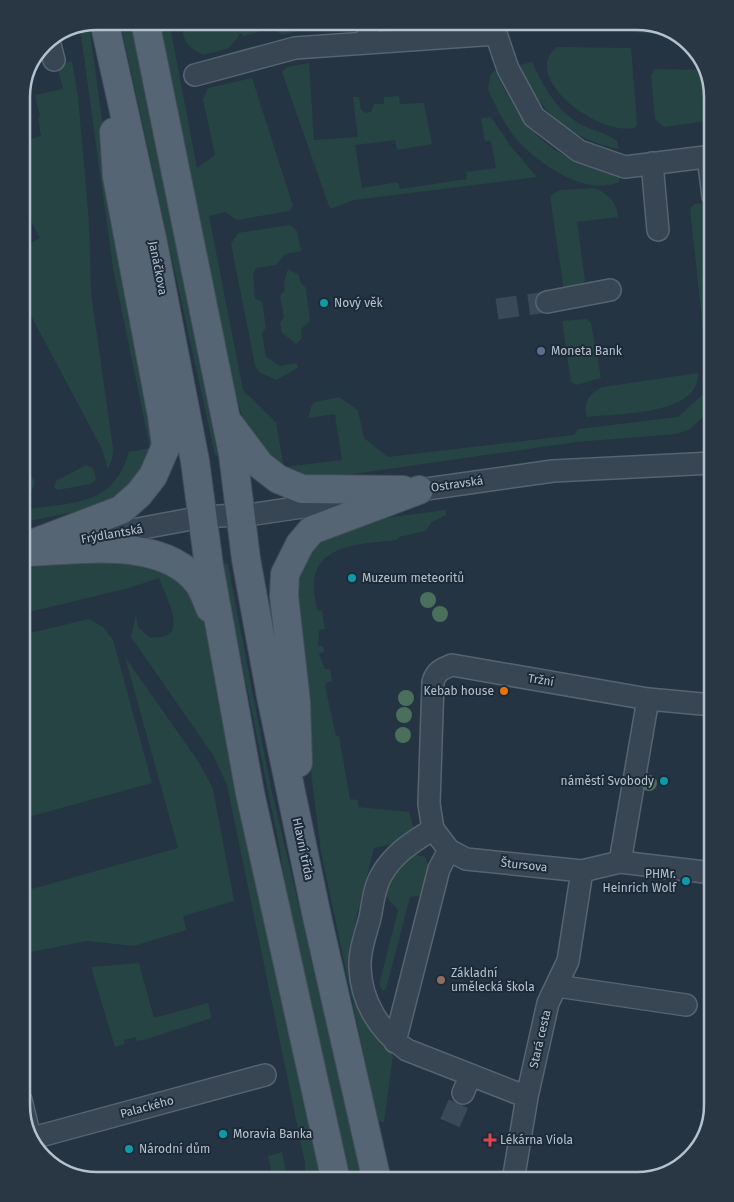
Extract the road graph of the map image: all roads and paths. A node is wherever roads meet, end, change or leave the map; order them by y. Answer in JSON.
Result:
{"nodes":[{"id":1,"x":105,"y":30,"type":"edge"},
{"id":2,"x":147,"y":30,"type":"edge"},
{"id":3,"x":368,"y":30,"type":"edge"},
{"id":4,"x":477,"y":30,"type":"edge"},
{"id":5,"x":495,"y":30,"type":"edge"},
{"id":6,"x":368,"y":43,"type":"junction"},
{"id":7,"x":110,"y":58,"type":"junction"},
{"id":8,"x":195,"y":75,"type":"dead end"},
{"id":9,"x":704,"y":157,"type":"edge"},
{"id":10,"x":652,"y":163,"type":"junction"},
{"id":11,"x":658,"y":230,"type":"dead end"},
{"id":12,"x":610,"y":290,"type":"dead end"},
{"id":13,"x":547,"y":302,"type":"tunnel mouth"},
{"id":14,"x":226,"y":419,"type":"junction"},
{"id":15,"x":704,"y":463,"type":"edge"},
{"id":16,"x":419,"y":490,"type":"junction"},
{"id":17,"x":240,"y":515,"type":"junction"},
{"id":18,"x":202,"y":517,"type":"junction"},
{"id":19,"x":30,"y":546,"type":"edge"},
{"id":20,"x":30,"y":548,"type":"edge"},
{"id":21,"x":30,"y":550,"type":"edge"},
{"id":22,"x":222,"y":635,"type":"junction"},
{"id":23,"x":639,"y":697,"type":"junction"},
{"id":24,"x":704,"y":704,"type":"edge"},
{"id":25,"x":433,"y":829,"type":"junction"},
{"id":26,"x":301,"y":840,"type":"junction"},
{"id":27,"x":458,"y":854,"type":"junction"},
{"id":28,"x":620,"y":862,"type":"junction"},
{"id":29,"x":582,"y":870,"type":"junction"},
{"id":30,"x":704,"y":873,"type":"edge"},
{"id":31,"x":558,"y":986,"type":"junction"},
{"id":32,"x":686,"y":1004,"type":"dead end"},
{"id":33,"x":401,"y":1046,"type":"junction"},
{"id":34,"x":265,"y":1075,"type":"dead end"},
{"id":35,"x":526,"y":1097,"type":"junction"},
{"id":36,"x":38,"y":1137,"type":"edge"},
{"id":37,"x":334,"y":1172,"type":"edge"},
{"id":38,"x":375,"y":1172,"type":"edge"},
{"id":39,"x":514,"y":1172,"type":"edge"}],
"edges":[{"from":1,"to":7,"type":"main road","name":"Janáčkova"},
{"from":2,"to":14,"type":"main road"},
{"from":3,"to":6,"type":"street"},
{"from":4,"to":6,"type":"street"},
{"from":5,"to":10,"type":"street"},
{"from":6,"to":8,"type":"street"},
{"from":7,"to":18,"type":"main road","name":"Janáčkova"},
{"from":7,"to":19,"type":"main road"},
{"from":9,"to":10,"type":"street"},
{"from":10,"to":11,"type":"street"},
{"from":12,"to":13,"type":"street"},
{"from":14,"to":16,"type":"main road"},
{"from":14,"to":17,"type":"main road"},
{"from":15,"to":16,"type":"street","name":"Ostravská"},
{"from":16,"to":17,"type":"street","name":"Ostravská"},
{"from":16,"to":26,"type":"main road"},
{"from":17,"to":18,"type":"street","name":"Ostravská"},
{"from":17,"to":26,"type":"main road","name":"Hlavní třída"},
{"from":18,"to":20,"type":"street","name":"Frýdlantská"},
{"from":18,"to":22,"type":"main road"},
{"from":21,"to":22,"type":"main road"},
{"from":22,"to":37,"type":"main road"},
{"from":23,"to":24,"type":"street","name":"Tržní"},
{"from":23,"to":25,"type":"street","name":"Tržní"},
{"from":23,"to":28,"type":"street"},
{"from":25,"to":27,"type":"street"},
{"from":25,"to":33,"type":"street"},
{"from":26,"to":38,"type":"main road","name":"Hlavní třída"},
{"from":27,"to":29,"type":"street","name":"Štursova"},
{"from":27,"to":33,"type":"street"},
{"from":28,"to":29,"type":"street","name":"Štursova"},
{"from":28,"to":30,"type":"street","name":"Štursova"},
{"from":29,"to":31,"type":"street","name":"Stará cesta"},
{"from":31,"to":32,"type":"street"},
{"from":31,"to":35,"type":"street","name":"Stará cesta"},
{"from":33,"to":35,"type":"street"},
{"from":34,"to":36,"type":"street","name":"Palackého"},
{"from":35,"to":39,"type":"street","name":"Stará cesta"}]}
